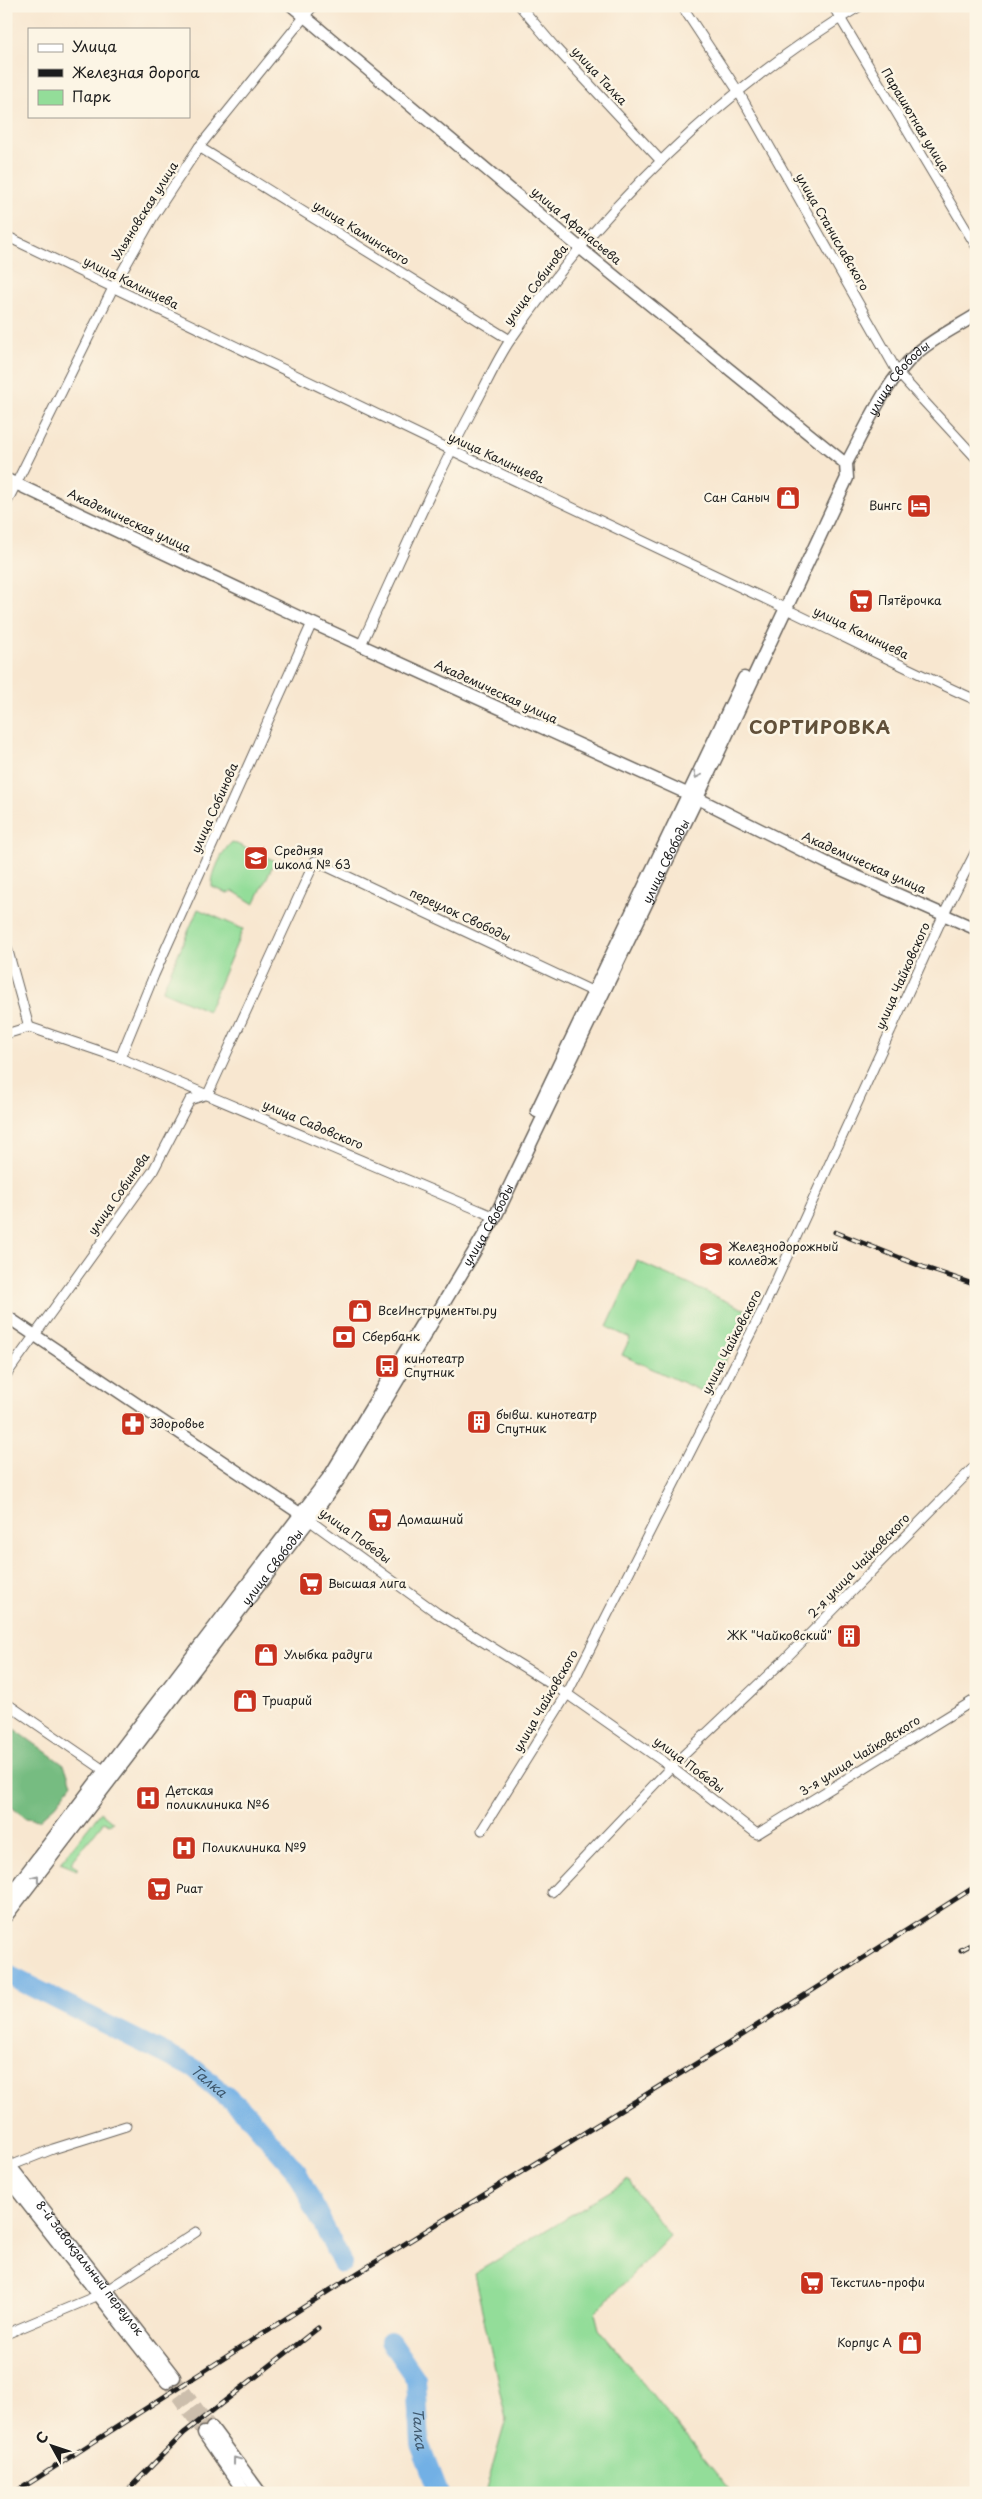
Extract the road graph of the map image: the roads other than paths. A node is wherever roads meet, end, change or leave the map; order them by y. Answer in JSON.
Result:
{"nodes":[{"id":1,"x":292,"y":6,"type":"edge"},
{"id":2,"x":314,"y":6,"type":"edge"},
{"id":3,"x":520,"y":6,"type":"edge"},
{"id":4,"x":682,"y":6,"type":"edge"},
{"id":5,"x":833,"y":6,"type":"edge"},
{"id":6,"x":860,"y":6,"type":"edge"},
{"id":7,"x":304,"y":16,"type":"junction"},
{"id":8,"x":840,"y":18,"type":"junction"},
{"id":9,"x":738,"y":91,"type":"junction"},
{"id":10,"x":199,"y":147,"type":"junction"},
{"id":11,"x":661,"y":161,"type":"junction"},
{"id":12,"x":6,"y":236,"type":"edge"},
{"id":13,"x":976,"y":246,"type":"edge"},
{"id":14,"x":580,"y":248,"type":"junction"},
{"id":15,"x":113,"y":288,"type":"junction"},
{"id":16,"x":976,"y":315,"type":"edge"},
{"id":17,"x":510,"y":340,"type":"junction"},
{"id":18,"x":898,"y":374,"type":"junction"},
{"id":19,"x":450,"y":450,"type":"junction"},
{"id":20,"x":976,"y":458,"type":"edge"},
{"id":21,"x":846,"y":464,"type":"junction"},
{"id":22,"x":12,"y":481,"type":"edge"},
{"id":23,"x":6,"y":504,"type":"edge"},
{"id":24,"x":783,"y":607,"type":"junction"},
{"id":25,"x":312,"y":623,"type":"junction"},
{"id":26,"x":361,"y":645,"type":"junction"},
{"id":27,"x":976,"y":700,"type":"edge"},
{"id":28,"x":692,"y":796,"type":"junction"},
{"id":29,"x":976,"y":851,"type":"edge"},
{"id":30,"x":944,"y":914,"type":"junction"},
{"id":31,"x":976,"y":929,"type":"edge"},
{"id":32,"x":6,"y":944,"type":"edge"},
{"id":33,"x":594,"y":992,"type":"junction"},
{"id":34,"x":30,"y":1028,"type":"junction"},
{"id":35,"x":6,"y":1034,"type":"edge"},
{"id":36,"x":120,"y":1058,"type":"junction"},
{"id":37,"x":208,"y":1094,"type":"junction"},
{"id":38,"x":492,"y":1215,"type":"junction"},
{"id":39,"x":6,"y":1316,"type":"edge"},
{"id":40,"x":34,"y":1335,"type":"junction"},
{"id":41,"x":6,"y":1375,"type":"edge"},
{"id":42,"x":972,"y":1468,"type":"dead end"},
{"id":43,"x":305,"y":1518,"type":"junction"},
{"id":44,"x":567,"y":1694,"type":"junction"},
{"id":45,"x":976,"y":1699,"type":"edge"},
{"id":46,"x":6,"y":1703,"type":"edge"},
{"id":47,"x":672,"y":1767,"type":"junction"},
{"id":48,"x":109,"y":1773,"type":"junction"},
{"id":49,"x":482,"y":1830,"type":"dead end"},
{"id":50,"x":757,"y":1834,"type":"joint"},
{"id":51,"x":552,"y":1892,"type":"dead end"},
{"id":52,"x":6,"y":1900,"type":"edge"},
{"id":53,"x":6,"y":1916,"type":"edge"},
{"id":54,"x":126,"y":2126,"type":"dead end"},
{"id":55,"x":7,"y":2168,"type":"edge"},
{"id":56,"x":196,"y":2232,"type":"dead end"},
{"id":57,"x":103,"y":2293,"type":"junction"},
{"id":58,"x":6,"y":2334,"type":"edge"},
{"id":59,"x":171,"y":2380,"type":"tunnel mouth"},
{"id":60,"x":245,"y":2493,"type":"edge"},
{"id":61,"x":260,"y":2493,"type":"edge"}],
"edges":[{"from":1,"to":7,"type":"street","name":"улица Афанасьева"},
{"from":2,"to":7,"type":"street","name":"Ульяновская улица"},
{"from":3,"to":11,"type":"street","name":"улица Талка"},
{"from":4,"to":9,"type":"street","name":"улица Станиславского"},
{"from":5,"to":8,"type":"street","name":"Парашютная улица"},
{"from":6,"to":8,"type":"street","name":"улица Собинова"},
{"from":7,"to":10,"type":"street","name":"Ульяновская улица"},
{"from":7,"to":14,"type":"street","name":"улица Афанасьева"},
{"from":8,"to":9,"type":"street","name":"улица Собинова"},
{"from":8,"to":13,"type":"street","name":"Парашютная улица"},
{"from":9,"to":11,"type":"street","name":"улица Собинова"},
{"from":9,"to":18,"type":"street","name":"улица Станиславского"},
{"from":10,"to":15,"type":"street","name":"Ульяновская улица"},
{"from":10,"to":17,"type":"street","name":"улица Каминского"},
{"from":11,"to":14,"type":"street","name":"улица Собинова"},
{"from":12,"to":15,"type":"street","name":"улица Калинцева"},
{"from":14,"to":17,"type":"street","name":"улица Собинова"},
{"from":14,"to":21,"type":"street","name":"улица Афанасьева"},
{"from":15,"to":19,"type":"street","name":"улица Калинцева"},
{"from":15,"to":22,"type":"street","name":"Ульяновская улица"},
{"from":16,"to":18,"type":"street","name":"улица Свободы"},
{"from":17,"to":19,"type":"street","name":"улица Собинова"},
{"from":18,"to":20,"type":"street","name":"улица Станиславского"},
{"from":18,"to":21,"type":"street","name":"улица Свободы"},
{"from":19,"to":24,"type":"street","name":"улица Калинцева"},
{"from":19,"to":26,"type":"street","name":"улица Собинова"},
{"from":21,"to":24,"type":"main road","name":"улица Свободы"},
{"from":22,"to":23,"type":"street","name":"Ульяновская улица"},
{"from":22,"to":25,"type":"street","name":"Академическая улица"},
{"from":24,"to":27,"type":"street","name":"улица Калинцева"},
{"from":24,"to":28,"type":"main road","name":"улица Свободы"},
{"from":25,"to":26,"type":"street","name":"Академическая улица"},
{"from":25,"to":36,"type":"street","name":"улица Собинова"},
{"from":26,"to":28,"type":"street","name":"Академическая улица"},
{"from":28,"to":30,"type":"street","name":"Академическая улица"},
{"from":28,"to":33,"type":"main road","name":"улица Свободы"},
{"from":28,"to":38,"type":"main road","name":"улица Свободы"},
{"from":29,"to":30,"type":"street","name":"улица Чайковского"},
{"from":30,"to":31,"type":"street","name":"Академическая улица"},
{"from":30,"to":44,"type":"street","name":"улица Чайковского"},
{"from":32,"to":34,"type":"street"},
{"from":33,"to":37,"type":"street","name":"переулок Свободы"},
{"from":33,"to":38,"type":"main road","name":"улица Свободы"},
{"from":34,"to":35,"type":"street"},
{"from":34,"to":36,"type":"street","name":"улица Садовского"},
{"from":36,"to":37,"type":"street","name":"улица Садовского"},
{"from":37,"to":38,"type":"street","name":"улица Садовского"},
{"from":37,"to":40,"type":"street","name":"улица Собинова"},
{"from":38,"to":43,"type":"main road","name":"улица Свободы"},
{"from":39,"to":40,"type":"street","name":"улица Победы"},
{"from":40,"to":41,"type":"street","name":"улица Собинова"},
{"from":40,"to":43,"type":"street","name":"улица Победы"},
{"from":42,"to":47,"type":"street","name":"2-я улица Чайковского"},
{"from":43,"to":44,"type":"street","name":"улица Победы"},
{"from":43,"to":48,"type":"main road","name":"улица Свободы"},
{"from":44,"to":47,"type":"street","name":"улица Победы"},
{"from":44,"to":49,"type":"street","name":"улица Чайковского"},
{"from":45,"to":50,"type":"street","name":"3-я улица Чайковского"},
{"from":46,"to":48,"type":"street"},
{"from":47,"to":50,"type":"street","name":"улица Победы"},
{"from":47,"to":51,"type":"street","name":"2-я улица Чайковского"},
{"from":48,"to":52,"type":"main road","name":"улица Свободы"},
{"from":53,"to":48,"type":"main road","name":"улица Свободы","one_way":true},
{"from":54,"to":55,"type":"street"},
{"from":55,"to":57,"type":"main road","name":"8-й Завокзальный переулок"},
{"from":56,"to":57,"type":"street"},
{"from":57,"to":58,"type":"street"},
{"from":57,"to":59,"type":"main road","name":"8-й Завокзальный переулок"},
{"from":61,"to":60,"type":"main road","one_way":true}]}
